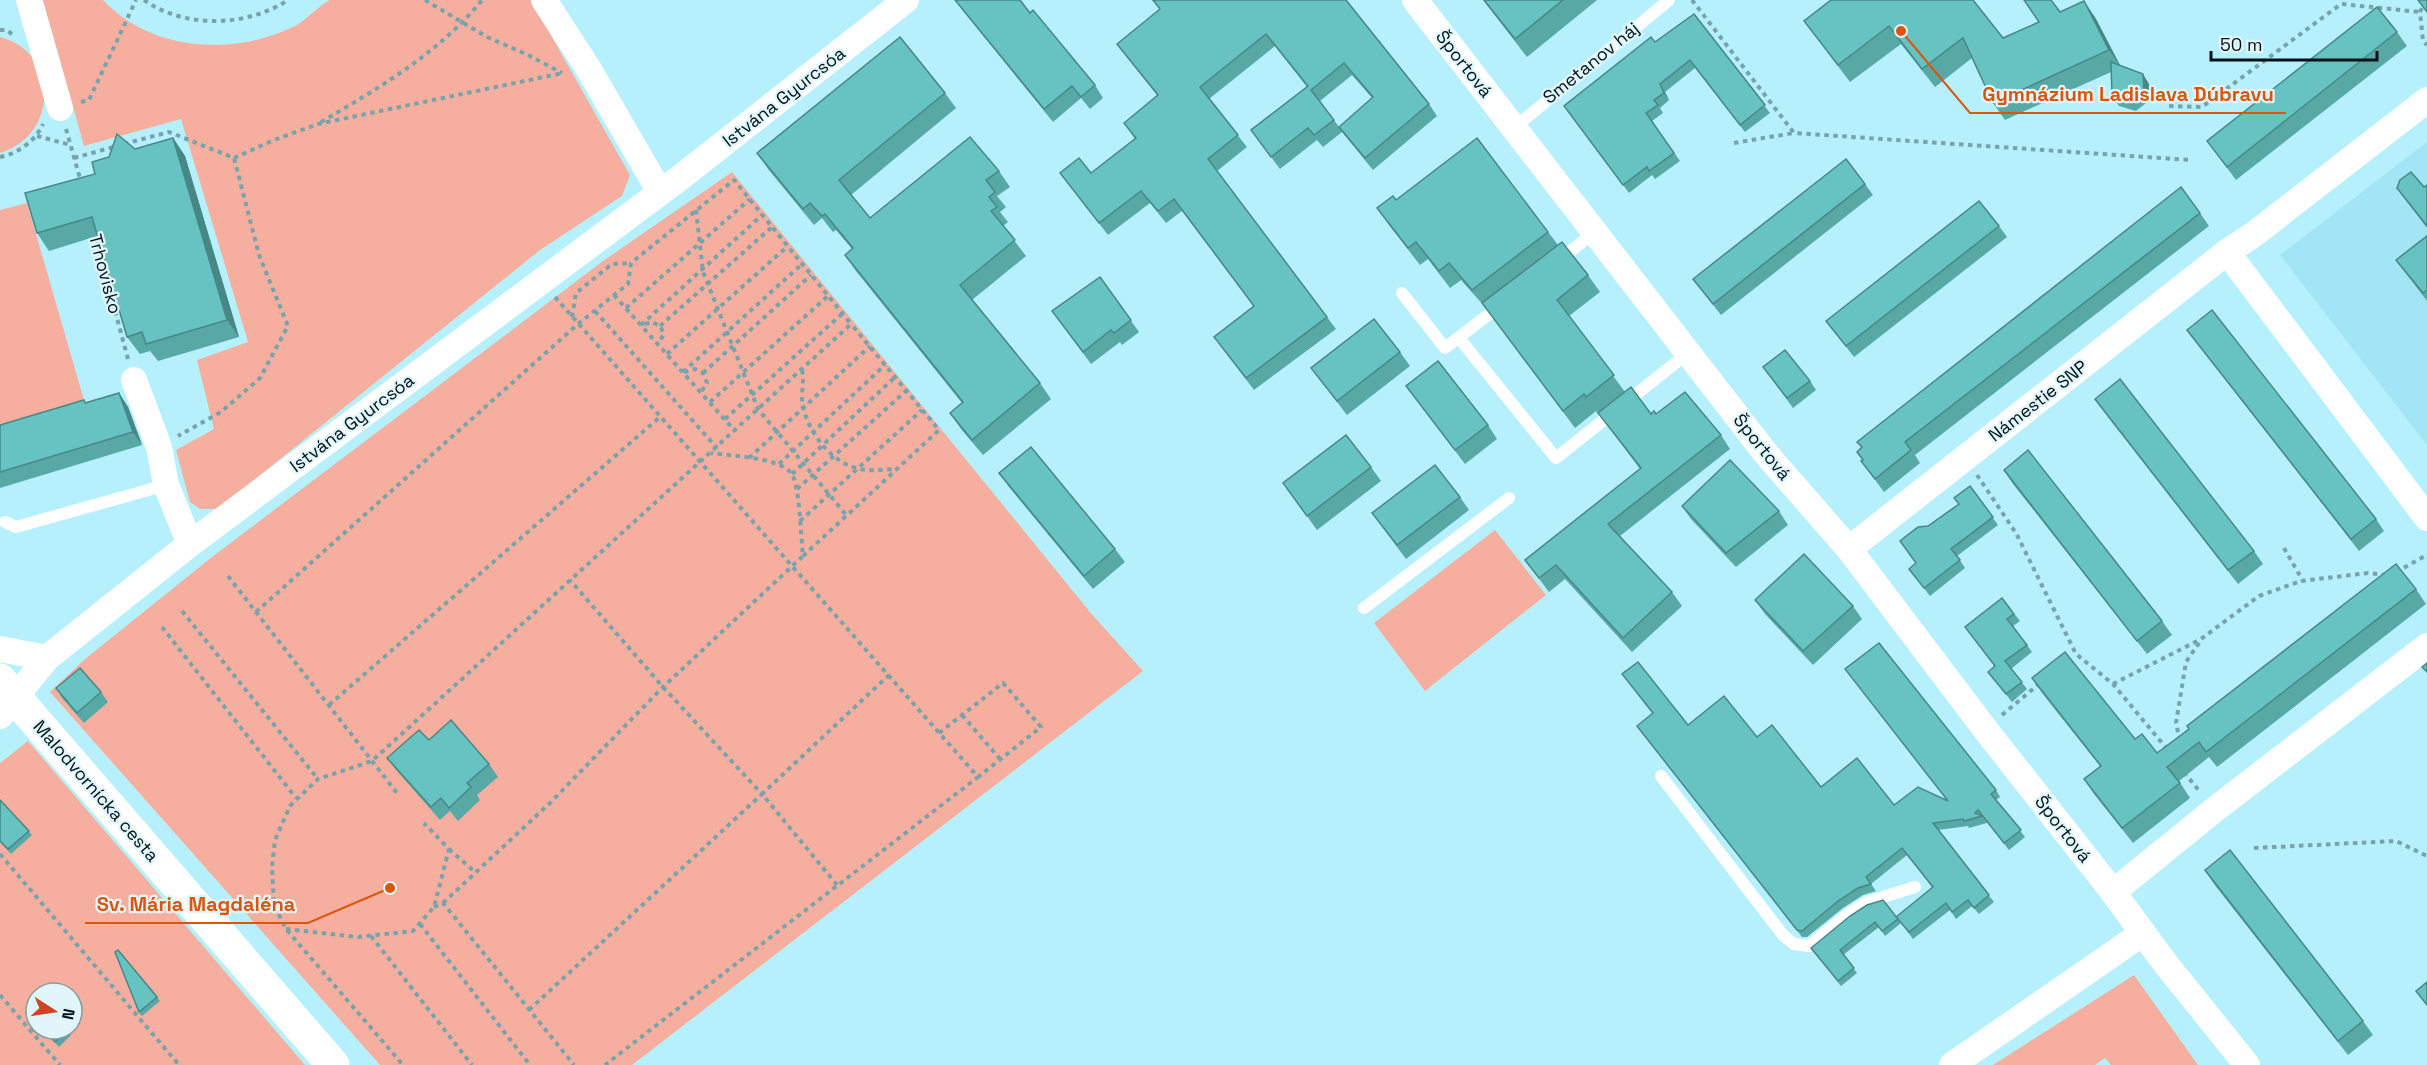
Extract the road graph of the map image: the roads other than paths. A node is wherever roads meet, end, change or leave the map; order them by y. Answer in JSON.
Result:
{"nodes":[{"id":1,"x":29,"y":0,"type":"edge"},
{"id":2,"x":544,"y":0,"type":"edge"},
{"id":3,"x":906,"y":0,"type":"edge"},
{"id":4,"x":1415,"y":0,"type":"edge"},
{"id":5,"x":1669,"y":0,"type":"edge"},
{"id":6,"x":2427,"y":100,"type":"edge"},
{"id":7,"x":60,"y":108,"type":"road end"},
{"id":8,"x":1514,"y":128,"type":"junction"},
{"id":9,"x":660,"y":192,"type":"junction"},
{"id":10,"x":1594,"y":232,"type":"junction"},
{"id":11,"x":2227,"y":252,"type":"junction"},
{"id":12,"x":1548,"y":268,"type":"edge"},
{"id":13,"x":1402,"y":293,"type":"dead end"},
{"id":14,"x":1512,"y":296,"type":"edge"},
{"id":15,"x":1459,"y":338,"type":"junction"},
{"id":16,"x":1688,"y":353,"type":"junction"},
{"id":17,"x":134,"y":380,"type":"road end"},
{"id":18,"x":166,"y":485,"type":"junction"},
{"id":19,"x":1509,"y":498,"type":"dead end"},
{"id":20,"x":2427,"y":518,"type":"edge"},
{"id":21,"x":5,"y":522,"type":"dead end"},
{"id":22,"x":190,"y":544,"type":"junction"},
{"id":23,"x":1849,"y":549,"type":"junction"},
{"id":24,"x":1365,"y":608,"type":"dead end"},
{"id":25,"x":2427,"y":646,"type":"edge"},
{"id":26,"x":0,"y":649,"type":"edge"},
{"id":27,"x":47,"y":658,"type":"junction"},
{"id":28,"x":5,"y":698,"type":"edge"},
{"id":29,"x":1661,"y":776,"type":"dead end"},
{"id":30,"x":1915,"y":887,"type":"dead end"},
{"id":31,"x":2114,"y":892,"type":"junction"},
{"id":32,"x":2143,"y":933,"type":"junction"},
{"id":33,"x":333,"y":1065,"type":"edge"},
{"id":34,"x":1952,"y":1065,"type":"edge"},
{"id":35,"x":2247,"y":1065,"type":"edge"}],
"edges":[{"from":1,"to":7,"type":"street"},
{"from":2,"to":9,"type":"street"},
{"from":3,"to":9,"type":"street","name":"Istvána Gyurcsóa"},
{"from":4,"to":8,"type":"street","name":"Športová"},
{"from":5,"to":8,"type":"lane","name":"Smetanov háj"},
{"from":6,"to":11,"type":"street","name":"Námestie SNP"},
{"from":8,"to":10,"type":"street","name":"Športová"},
{"from":9,"to":22,"type":"street","name":"Istvána Gyurcsóa"},
{"from":10,"to":12,"type":"lane"},
{"from":10,"to":16,"type":"street","name":"Športová"},
{"from":11,"to":20,"type":"street"},
{"from":11,"to":23,"type":"street","name":"Námestie SNP"},
{"from":13,"to":15,"type":"lane"},
{"from":14,"to":15,"type":"lane"},
{"from":15,"to":16,"type":"lane"},
{"from":16,"to":23,"type":"street","name":"Športová"},
{"from":17,"to":18,"type":"street"},
{"from":18,"to":21,"type":"lane"},
{"from":18,"to":22,"type":"street"},
{"from":19,"to":24,"type":"lane"},
{"from":22,"to":27,"type":"street","name":"Istvána Gyurcsóa"},
{"from":23,"to":31,"type":"street","name":"Športová"},
{"from":25,"to":31,"type":"street"},
{"from":26,"to":27,"type":"street"},
{"from":27,"to":28,"type":"street","name":"Istvána Gyurcsóa"},
{"from":28,"to":33,"type":"street","name":"Malodvornícka cesta"},
{"from":29,"to":30,"type":"lane"},
{"from":31,"to":32,"type":"street","name":"Športová"},
{"from":32,"to":34,"type":"street"},
{"from":32,"to":35,"type":"street","name":"Športová"}]}
